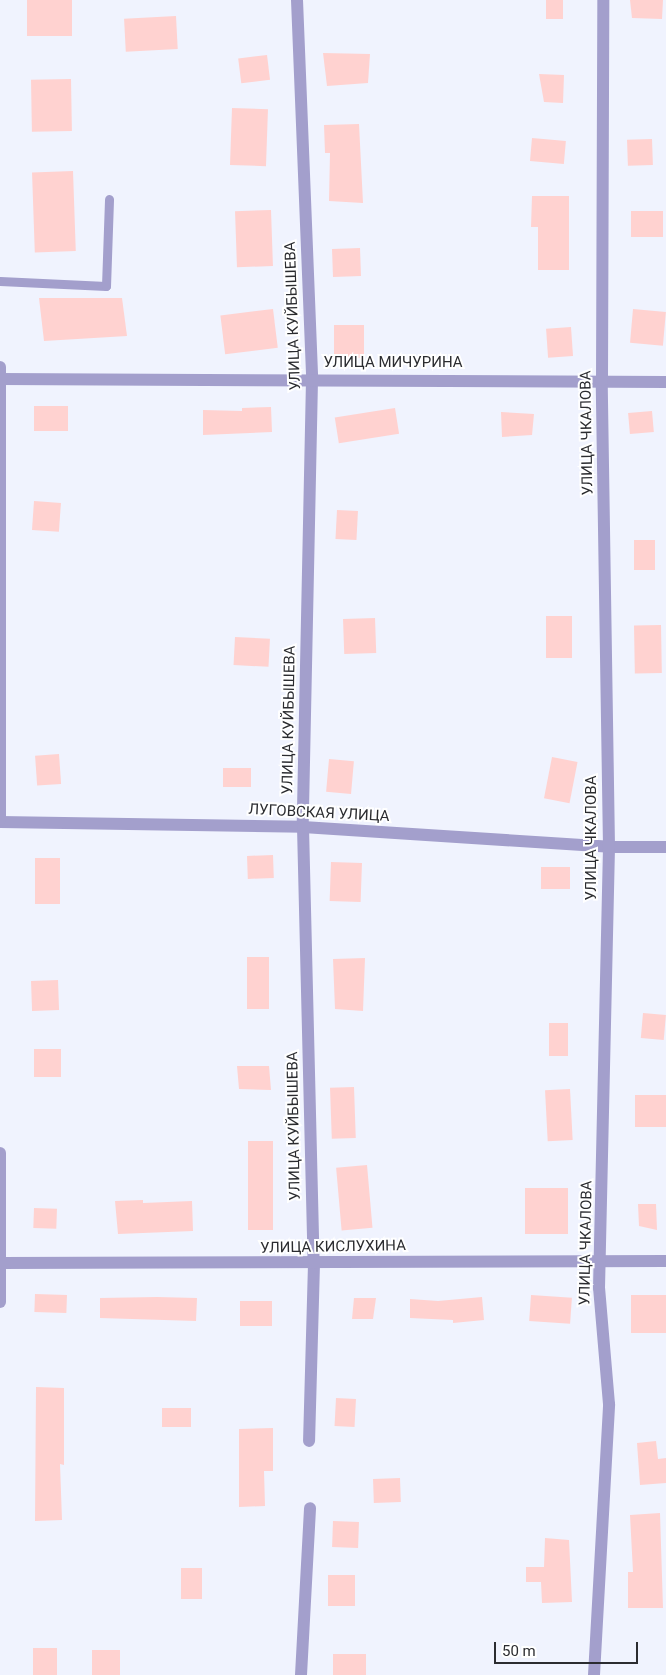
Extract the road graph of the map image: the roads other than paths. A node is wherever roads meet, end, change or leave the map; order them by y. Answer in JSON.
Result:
{"nodes":[{"id":1,"x":297,"y":0,"type":"edge"},
{"id":2,"x":603,"y":0,"type":"edge"},
{"id":3,"x":109,"y":198,"type":"dead end"},
{"id":4,"x":0,"y":281,"type":"edge"},
{"id":5,"x":0,"y":367,"type":"edge"},
{"id":6,"x":0,"y":379,"type":"edge"},
{"id":7,"x":312,"y":380,"type":"junction"},
{"id":8,"x":602,"y":380,"type":"junction"},
{"id":9,"x":666,"y":382,"type":"edge"},
{"id":10,"x":0,"y":821,"type":"edge"},
{"id":11,"x":303,"y":827,"type":"junction"},
{"id":12,"x":666,"y":846,"type":"edge"},
{"id":13,"x":609,"y":847,"type":"junction"},
{"id":14,"x":0,"y":1153,"type":"edge"},
{"id":15,"x":602,"y":1259,"type":"junction"},
{"id":16,"x":666,"y":1261,"type":"edge"},
{"id":17,"x":1,"y":1263,"type":"edge"},
{"id":18,"x":314,"y":1264,"type":"junction"},
{"id":19,"x":0,"y":1302,"type":"edge"},
{"id":20,"x":309,"y":1441,"type":"dead end"},
{"id":21,"x":310,"y":1508,"type":"dead end"},
{"id":22,"x":301,"y":1675,"type":"edge"},
{"id":23,"x":594,"y":1675,"type":"edge"}],
"edges":[{"from":1,"to":7,"type":"street","name":"УЛИЦА КУЙБЫШЕВА"},
{"from":2,"to":8,"type":"street","name":"УЛИЦА ЧКАЛОВА"},
{"from":3,"to":4,"type":"lane"},
{"from":5,"to":6,"type":"street"},
{"from":6,"to":7,"type":"street","name":"УЛИЦА МИЧУРИНА"},
{"from":6,"to":10,"type":"street"},
{"from":7,"to":8,"type":"street","name":"УЛИЦА МИЧУРИНА"},
{"from":7,"to":11,"type":"street","name":"УЛИЦА КУЙБЫШЕВА"},
{"from":8,"to":9,"type":"street","name":"УЛИЦА МИЧУРИНА"},
{"from":8,"to":13,"type":"street","name":"УЛИЦА ЧКАЛОВА"},
{"from":10,"to":11,"type":"street","name":"ЛУГОВСКАЯ УЛИЦА"},
{"from":11,"to":13,"type":"street","name":"ЛУГОВСКАЯ УЛИЦА"},
{"from":11,"to":18,"type":"street","name":"УЛИЦА КУЙБЫШЕВА"},
{"from":12,"to":13,"type":"street","name":"ЛУГОВСКАЯ УЛИЦА"},
{"from":13,"to":15,"type":"street","name":"УЛИЦА ЧКАЛОВА"},
{"from":14,"to":17,"type":"street"},
{"from":15,"to":16,"type":"street","name":"УЛИЦА КИСЛУХИНА"},
{"from":15,"to":18,"type":"street","name":"УЛИЦА КИСЛУХИНА"},
{"from":15,"to":23,"type":"street","name":"УЛИЦА ЧКАЛОВА"},
{"from":17,"to":18,"type":"street","name":"УЛИЦА КИСЛУХИНА"},
{"from":17,"to":19,"type":"street"},
{"from":18,"to":20,"type":"street","name":"УЛИЦА КУЙБЫШЕВА"},
{"from":21,"to":22,"type":"street"}]}
